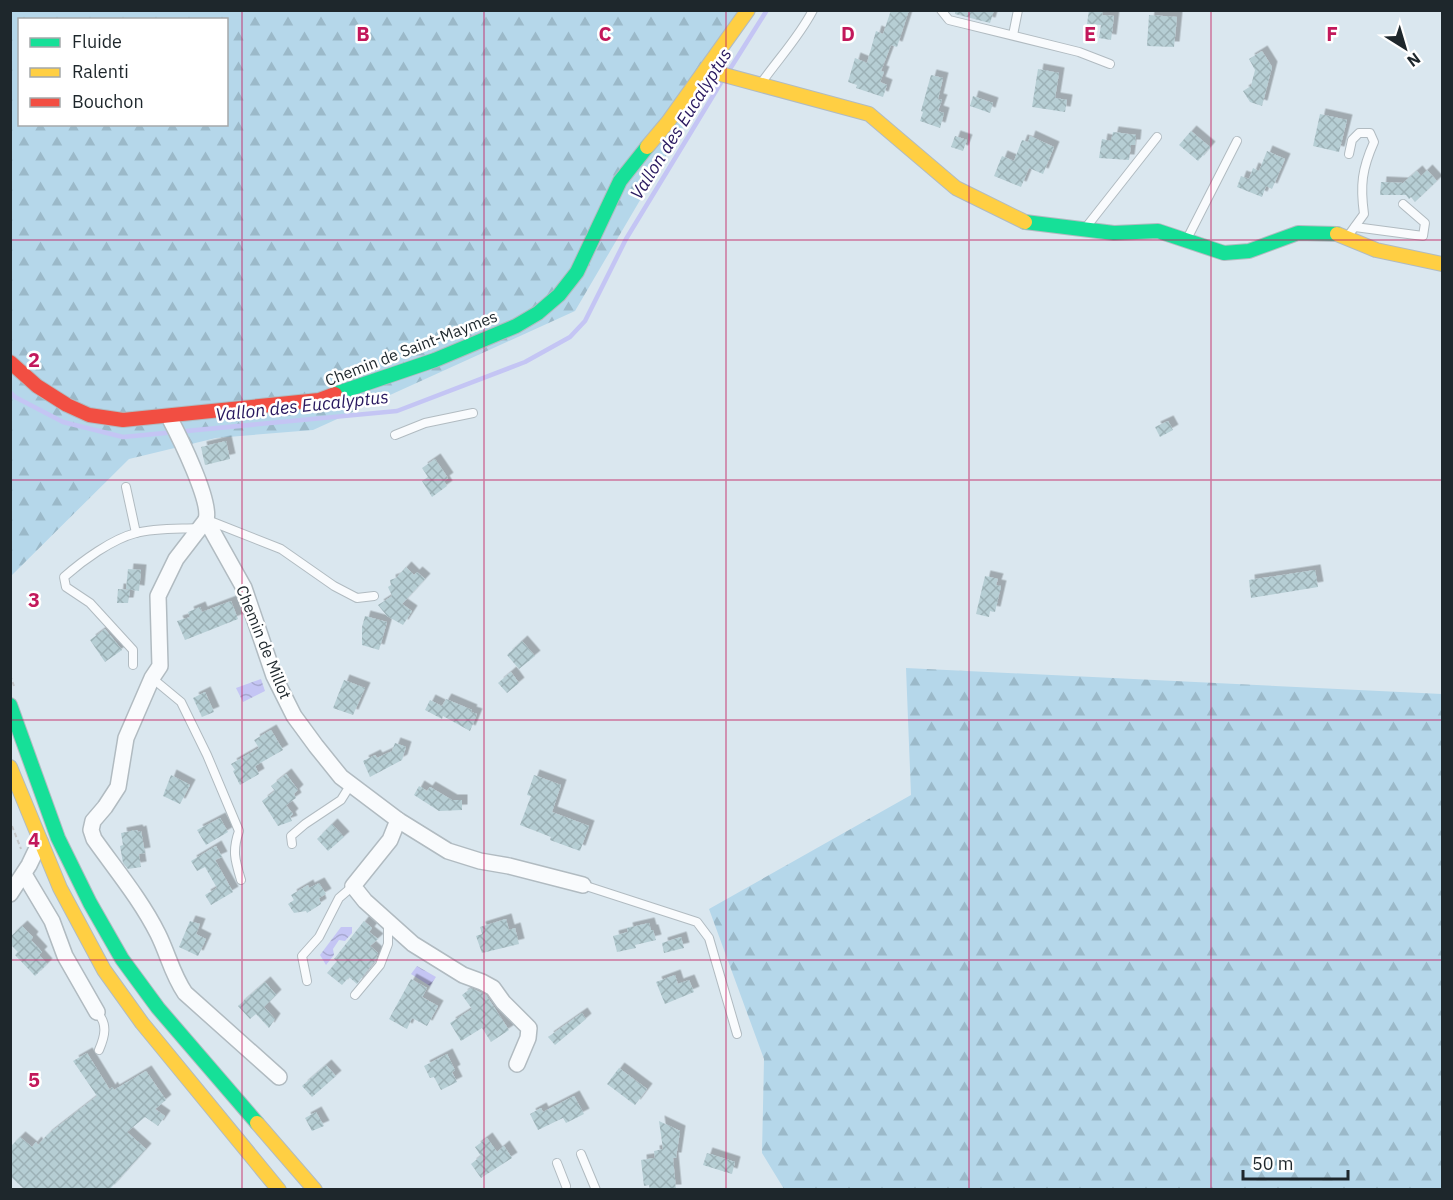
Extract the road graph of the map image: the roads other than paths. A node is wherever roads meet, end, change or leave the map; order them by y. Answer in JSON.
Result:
{"nodes":[{"id":1,"x":748,"y":10,"type":"edge"},
{"id":2,"x":813,"y":10,"type":"edge"},
{"id":3,"x":941,"y":10,"type":"edge"},
{"id":4,"x":1018,"y":10,"type":"edge"},
{"id":5,"x":1013,"y":34,"type":"junction"},
{"id":6,"x":1110,"y":64,"type":"dead end"},
{"id":7,"x":713,"y":72,"type":"junction"},
{"id":8,"x":761,"y":84,"type":"junction"},
{"id":9,"x":1157,"y":137,"type":"dead end"},
{"id":10,"x":1237,"y":141,"type":"dead end"},
{"id":11,"x":1349,"y":154,"type":"dead end"},
{"id":12,"x":1403,"y":204,"type":"dead end"},
{"id":13,"x":1084,"y":230,"type":"junction"},
{"id":14,"x":1351,"y":232,"type":"junction"},
{"id":15,"x":1186,"y":240,"type":"junction"},
{"id":16,"x":1443,"y":264,"type":"edge"},
{"id":17,"x":10,"y":362,"type":"edge"},
{"id":18,"x":473,"y":413,"type":"dead end"},
{"id":19,"x":172,"y":421,"type":"junction"},
{"id":20,"x":395,"y":435,"type":"dead end"},
{"id":21,"x":126,"y":487,"type":"dead end"},
{"id":22,"x":203,"y":524,"type":"junction"},
{"id":23,"x":136,"y":533,"type":"junction"},
{"id":24,"x":374,"y":596,"type":"dead end"},
{"id":25,"x":133,"y":665,"type":"dead end"},
{"id":26,"x":152,"y":678,"type":"junction"},
{"id":27,"x":10,"y":705,"type":"edge"},
{"id":28,"x":10,"y":767,"type":"edge"},
{"id":29,"x":351,"y":784,"type":"junction"},
{"id":30,"x":398,"y":820,"type":"junction"},
{"id":31,"x":40,"y":842,"type":"junction"},
{"id":32,"x":292,"y":844,"type":"dead end"},
{"id":33,"x":24,"y":874,"type":"junction"},
{"id":34,"x":241,"y":880,"type":"dead end"},
{"id":35,"x":584,"y":885,"type":"joint"},
{"id":36,"x":353,"y":886,"type":"junction"},
{"id":37,"x":60,"y":888,"type":"junction"},
{"id":38,"x":33,"y":890,"type":"junction"},
{"id":39,"x":10,"y":896,"type":"edge"},
{"id":40,"x":388,"y":922,"type":"junction"},
{"id":41,"x":307,"y":981,"type":"dead end"},
{"id":42,"x":355,"y":995,"type":"dead end"},
{"id":43,"x":97,"y":1012,"type":"joint"},
{"id":44,"x":737,"y":1034,"type":"dead end"},
{"id":45,"x":99,"y":1050,"type":"dead end"},
{"id":46,"x":517,"y":1064,"type":"dead end"},
{"id":47,"x":279,"y":1077,"type":"dead end"},
{"id":48,"x":581,"y":1154,"type":"dead end"},
{"id":49,"x":557,"y":1163,"type":"dead end"},
{"id":50,"x":556,"y":1178,"type":"dead end"},
{"id":51,"x":567,"y":1188,"type":"edge"},
{"id":52,"x":279,"y":1190,"type":"edge"},
{"id":53,"x":315,"y":1190,"type":"edge"},
{"id":54,"x":596,"y":1190,"type":"edge"}],
"edges":[{"from":1,"to":7,"type":"street","name":"Chemin de Saint-Maymes"},
{"from":2,"to":8,"type":"lane"},
{"from":3,"to":5,"type":"lane"},
{"from":4,"to":5,"type":"lane"},
{"from":5,"to":6,"type":"lane"},
{"from":7,"to":8,"type":"street"},
{"from":7,"to":19,"type":"street","name":"Chemin de Saint-Maymes"},
{"from":8,"to":13,"type":"street"},
{"from":9,"to":13,"type":"lane"},
{"from":10,"to":15,"type":"lane"},
{"from":11,"to":14,"type":"lane"},
{"from":12,"to":14,"type":"lane"},
{"from":13,"to":15,"type":"street"},
{"from":14,"to":15,"type":"street"},
{"from":14,"to":16,"type":"street"},
{"from":17,"to":19,"type":"street","name":"Chemin de Saint-Maymes"},
{"from":18,"to":20,"type":"lane"},
{"from":19,"to":22,"type":"street","name":"Chemin de Millot"},
{"from":21,"to":23,"type":"lane"},
{"from":22,"to":23,"type":"lane"},
{"from":22,"to":24,"type":"lane"},
{"from":22,"to":26,"type":"street"},
{"from":22,"to":29,"type":"street","name":"Chemin de Millot"},
{"from":23,"to":25,"type":"lane"},
{"from":26,"to":34,"type":"lane"},
{"from":26,"to":47,"type":"street"},
{"from":27,"to":53,"type":"street"},
{"from":28,"to":31,"type":"street"},
{"from":29,"to":30,"type":"street","name":"Chemin de Millot"},
{"from":29,"to":32,"type":"lane"},
{"from":30,"to":35,"type":"street","name":"Chemin de Millot"},
{"from":30,"to":36,"type":"street"},
{"from":31,"to":33,"type":"street"},
{"from":31,"to":37,"type":"street"},
{"from":33,"to":38,"type":"street"},
{"from":33,"to":39,"type":"street"},
{"from":35,"to":44,"type":"lane"},
{"from":36,"to":40,"type":"street"},
{"from":36,"to":41,"type":"lane"},
{"from":37,"to":38,"type":"street"},
{"from":37,"to":52,"type":"street"},
{"from":38,"to":39,"type":"street"},
{"from":38,"to":43,"type":"street"},
{"from":40,"to":42,"type":"lane"},
{"from":40,"to":46,"type":"street"},
{"from":43,"to":45,"type":"lane"},
{"from":48,"to":54,"type":"lane"},
{"from":49,"to":51,"type":"lane"},
{"from":50,"to":51,"type":"lane"}]}
